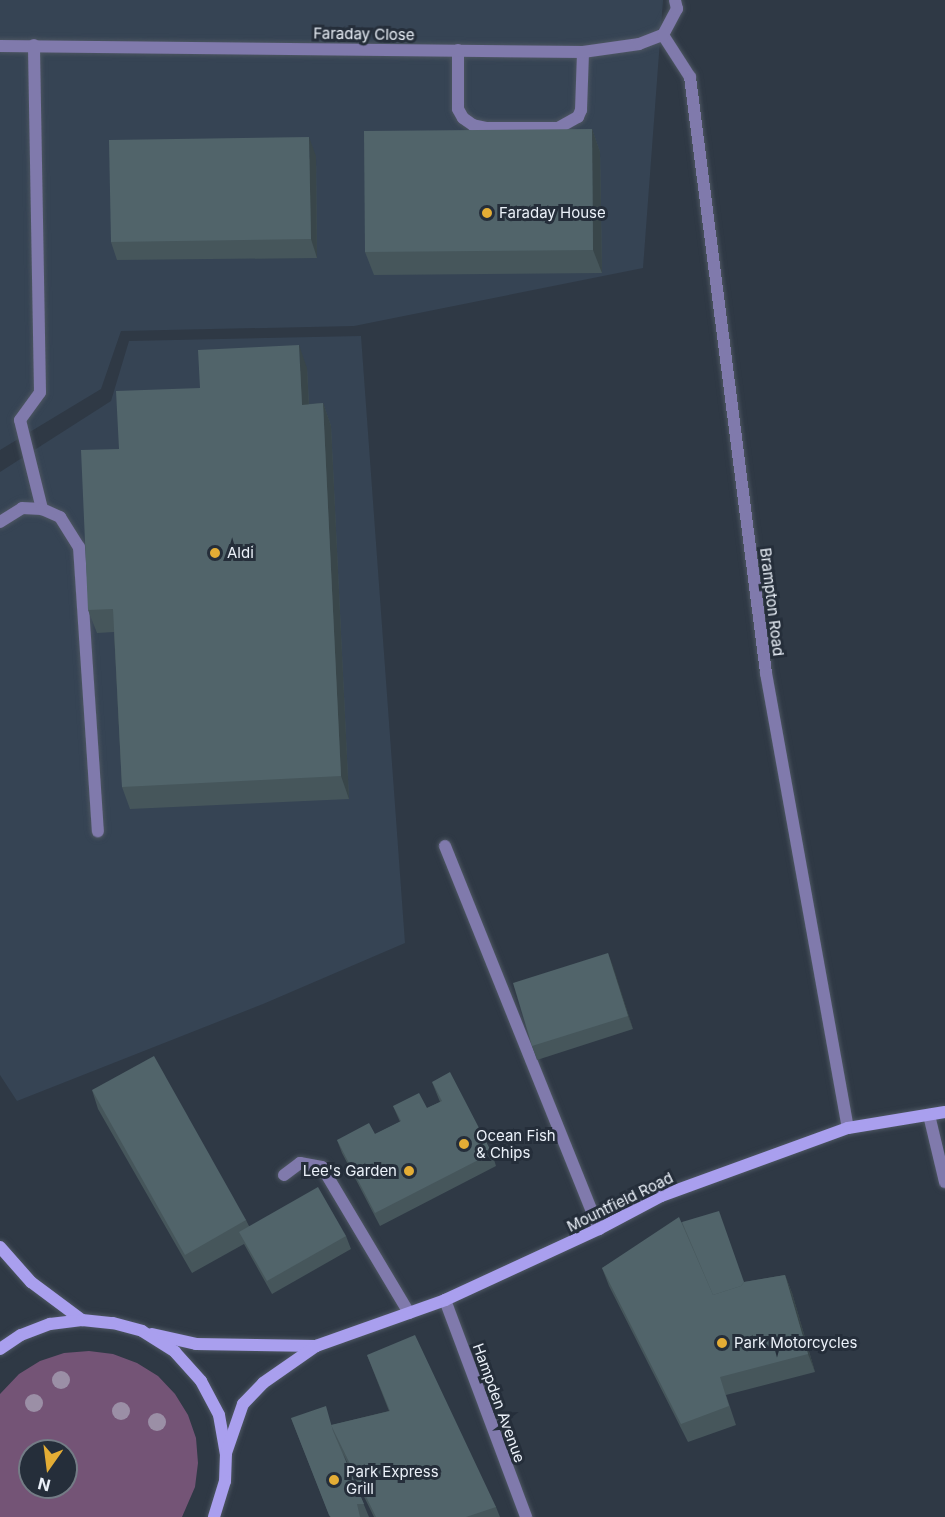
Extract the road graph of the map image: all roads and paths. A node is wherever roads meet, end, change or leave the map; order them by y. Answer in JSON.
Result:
{"nodes":[{"id":1,"x":676,"y":5,"type":"edge"},
{"id":2,"x":663,"y":35,"type":"junction"},
{"id":3,"x":34,"y":45,"type":"junction"},
{"id":4,"x":0,"y":46,"type":"edge"},
{"id":5,"x":458,"y":50,"type":"junction"},
{"id":6,"x":583,"y":52,"type":"junction"},
{"id":7,"x":42,"y":508,"type":"junction"},
{"id":8,"x":0,"y":522,"type":"edge"},
{"id":9,"x":98,"y":831,"type":"dead end"},
{"id":10,"x":445,"y":846,"type":"dead end"},
{"id":11,"x":945,"y":1112,"type":"edge"},
{"id":12,"x":929,"y":1115,"type":"junction"},
{"id":13,"x":848,"y":1128,"type":"junction"},
{"id":14,"x":284,"y":1175,"type":"dead end"},
{"id":15,"x":945,"y":1182,"type":"edge"},
{"id":16,"x":599,"y":1229,"type":"junction"},
{"id":17,"x":0,"y":1247,"type":"edge"},
{"id":18,"x":445,"y":1300,"type":"junction"},
{"id":19,"x":409,"y":1313,"type":"junction"},
{"id":20,"x":82,"y":1320,"type":"junction"},
{"id":21,"x":142,"y":1332,"type":"junction"},
{"id":22,"x":316,"y":1346,"type":"junction"},
{"id":23,"x":0,"y":1349,"type":"edge"},
{"id":24,"x":226,"y":1453,"type":"junction"},
{"id":25,"x":218,"y":1514,"type":"edge"},
{"id":26,"x":526,"y":1517,"type":"edge"}],
"edges":[{"from":1,"to":2,"type":"street"},
{"from":2,"to":6,"type":"street","name":"Faraday Close"},
{"from":2,"to":13,"type":"street","name":"Brampton Road"},
{"from":3,"to":4,"type":"street","name":"Faraday Close"},
{"from":3,"to":5,"type":"street","name":"Faraday Close"},
{"from":3,"to":7,"type":"street"},
{"from":5,"to":6,"type":"street","name":"Faraday Close"},
{"from":5,"to":6,"type":"street"},
{"from":7,"to":8,"type":"street"},
{"from":7,"to":9,"type":"street"},
{"from":10,"to":16,"type":"street"},
{"from":11,"to":12,"type":"street","name":"Mountfield Road"},
{"from":12,"to":13,"type":"street","name":"Mountfield Road"},
{"from":12,"to":15,"type":"street"},
{"from":13,"to":16,"type":"street","name":"Mountfield Road"},
{"from":14,"to":19,"type":"street"},
{"from":16,"to":18,"type":"street","name":"Mountfield Road"},
{"from":17,"to":20,"type":"street"},
{"from":18,"to":19,"type":"street","name":"Mountfield Road"},
{"from":18,"to":26,"type":"street","name":"Hampden Avenue"},
{"from":19,"to":22,"type":"street","name":"Mountfield Road"},
{"from":20,"to":21,"type":"street"},
{"from":20,"to":23,"type":"street"},
{"from":21,"to":22,"type":"street","name":"Mountfield Road"},
{"from":21,"to":24,"type":"street"},
{"from":22,"to":24,"type":"street","name":"Mountfield Road"},
{"from":24,"to":25,"type":"street"}]}
